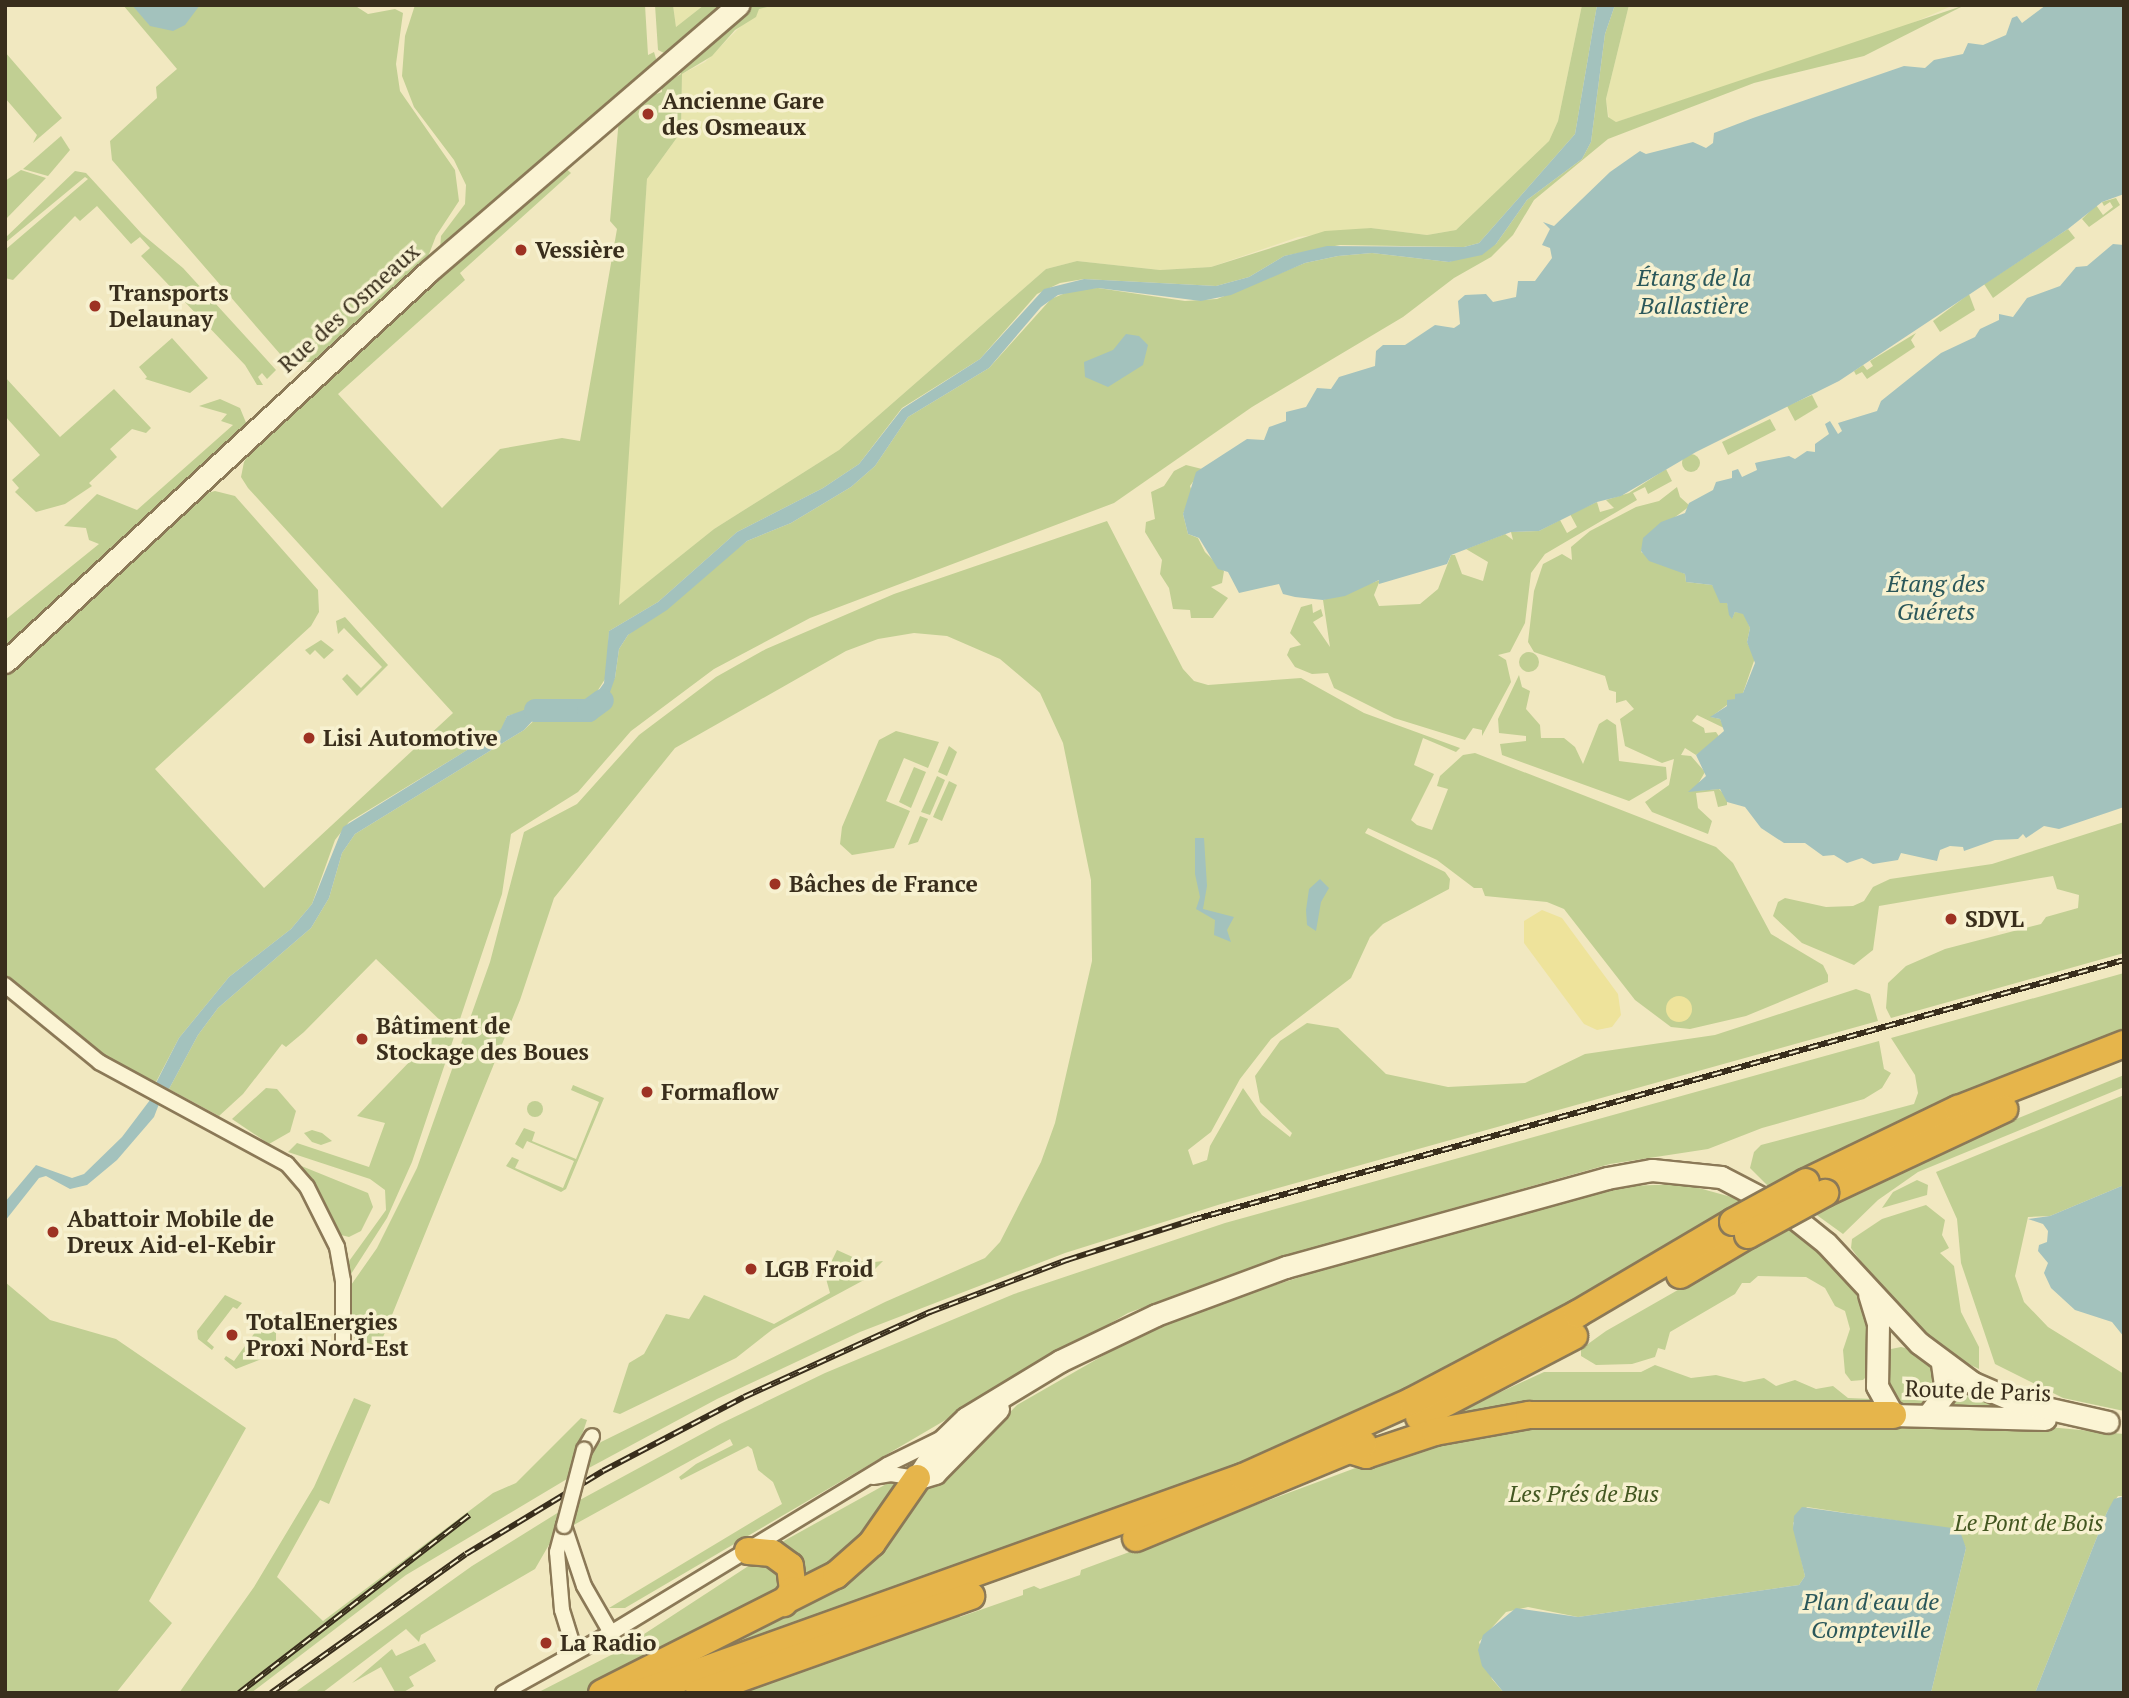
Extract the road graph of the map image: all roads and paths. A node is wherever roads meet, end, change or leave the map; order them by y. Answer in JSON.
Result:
{"nodes":[{"id":1,"x":738,"y":5,"type":"edge"},
{"id":2,"x":5,"y":662,"type":"edge"},
{"id":3,"x":5,"y":985,"type":"edge"},
{"id":4,"x":2124,"y":1044,"type":"edge"},
{"id":5,"x":2124,"y":1063,"type":"edge"},
{"id":6,"x":1816,"y":1187,"type":"junction"},
{"id":7,"x":1740,"y":1229,"type":"junction"},
{"id":8,"x":1864,"y":1285,"type":"junction"},
{"id":9,"x":1143,"y":1320,"type":"junction"},
{"id":10,"x":343,"y":1342,"type":"dead end"},
{"id":11,"x":1919,"y":1343,"type":"junction"},
{"id":12,"x":1879,"y":1351,"type":"junction"},
{"id":13,"x":1942,"y":1362,"type":"junction"},
{"id":14,"x":1893,"y":1415,"type":"junction"},
{"id":15,"x":1927,"y":1415,"type":"junction"},
{"id":16,"x":2116,"y":1423,"type":"edge"},
{"id":17,"x":947,"y":1434,"type":"junction"},
{"id":18,"x":592,"y":1436,"type":"dead end"},
{"id":19,"x":1350,"y":1450,"type":"junction"},
{"id":20,"x":917,"y":1478,"type":"junction"},
{"id":21,"x":868,"y":1479,"type":"junction"},
{"id":22,"x":564,"y":1527,"type":"junction"},
{"id":23,"x":748,"y":1551,"type":"junction"},
{"id":24,"x":589,"y":1596,"type":"junction"},
{"id":25,"x":784,"y":1603,"type":"junction"},
{"id":26,"x":562,"y":1610,"type":"junction"},
{"id":27,"x":611,"y":1633,"type":"junction"},
{"id":28,"x":575,"y":1652,"type":"junction"},
{"id":29,"x":503,"y":1693,"type":"edge"},
{"id":30,"x":602,"y":1693,"type":"edge"},
{"id":31,"x":640,"y":1693,"type":"edge"},
{"id":32,"x":699,"y":1693,"type":"edge"}],
"edges":[{"from":1,"to":2,"type":"street","name":"Rue des Osmeaux"},
{"from":3,"to":10,"type":"street"},
{"from":4,"to":6,"type":"highway"},
{"from":5,"to":6,"type":"highway"},
{"from":6,"to":7,"type":"highway","bridge":true},
{"from":7,"to":19,"type":"highway"},
{"from":7,"to":31,"type":"highway"},
{"from":8,"to":9,"type":"street"},
{"from":8,"to":11,"type":"street","name":"Route de Paris"},
{"from":8,"to":12,"type":"street","name":"Route de Paris"},
{"from":9,"to":17,"type":"street"},
{"from":9,"to":20,"type":"street"},
{"from":11,"to":12,"type":"street"},
{"from":11,"to":13,"type":"street","name":"Route de Paris"},
{"from":12,"to":14,"type":"street","name":"Route de Paris"},
{"from":13,"to":15,"type":"street"},
{"from":13,"to":16,"type":"street","name":"Route de Paris"},
{"from":14,"to":15,"type":"street","name":"Route de Paris"},
{"from":14,"to":19,"type":"highway"},
{"from":15,"to":16,"type":"street","name":"Route de Paris"},
{"from":17,"to":20,"type":"street"},
{"from":17,"to":21,"type":"street"},
{"from":18,"to":22,"type":"street","bridge":true},
{"from":19,"to":32,"type":"highway"},
{"from":20,"to":21,"type":"street"},
{"from":20,"to":25,"type":"highway"},
{"from":21,"to":23,"type":"street"},
{"from":22,"to":24,"type":"street"},
{"from":22,"to":26,"type":"street"},
{"from":23,"to":25,"type":"highway"},
{"from":23,"to":27,"type":"street"},
{"from":24,"to":26,"type":"street"},
{"from":24,"to":27,"type":"street"},
{"from":25,"to":30,"type":"highway"},
{"from":26,"to":28,"type":"street"},
{"from":27,"to":28,"type":"street"},
{"from":28,"to":29,"type":"street"}]}
